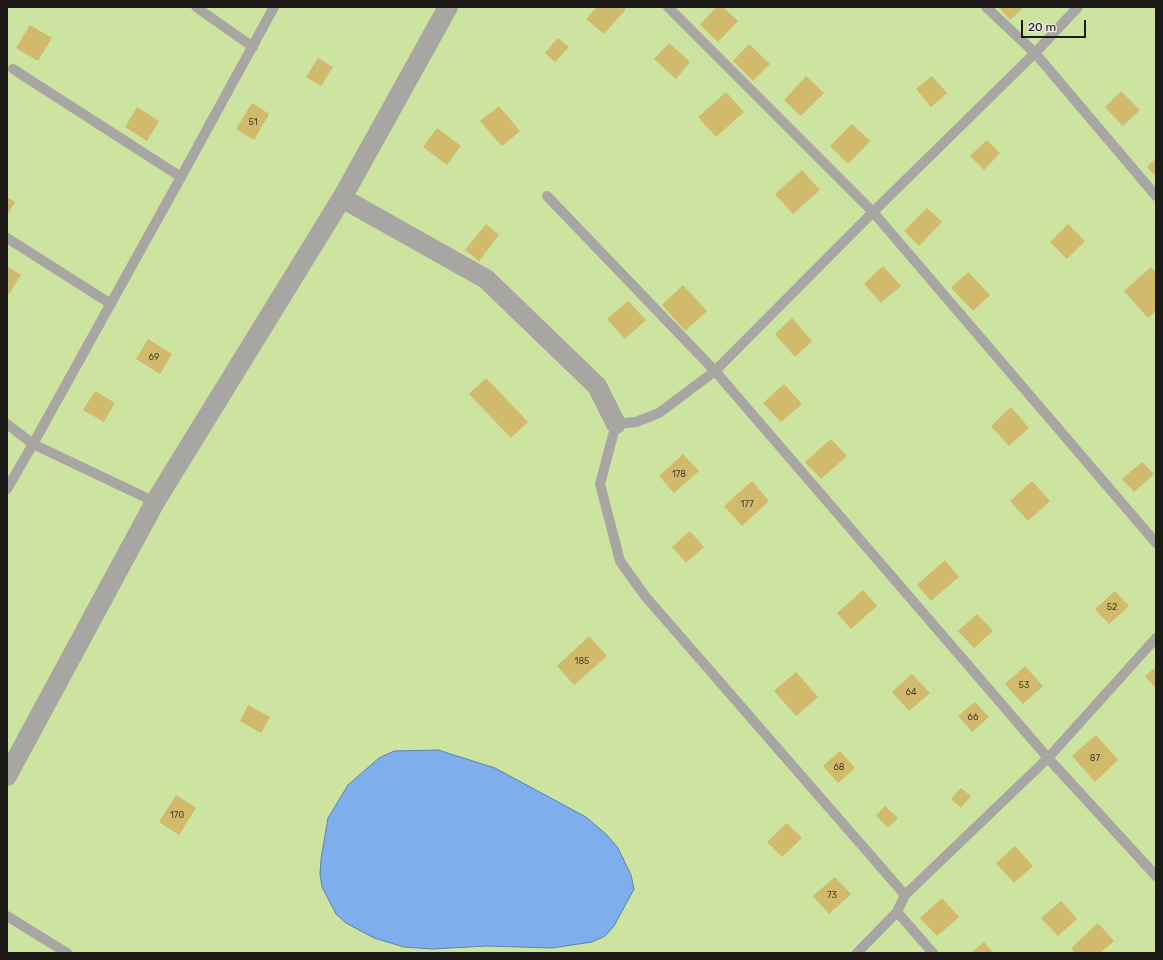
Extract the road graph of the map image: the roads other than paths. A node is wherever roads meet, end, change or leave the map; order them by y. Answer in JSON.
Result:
{"nodes":[{"id":1,"x":196,"y":7,"type":"edge"},
{"id":2,"x":274,"y":7,"type":"edge"},
{"id":3,"x":448,"y":7,"type":"edge"},
{"id":4,"x":668,"y":7,"type":"edge"},
{"id":5,"x":986,"y":7,"type":"edge"},
{"id":6,"x":1078,"y":7,"type":"edge"},
{"id":7,"x":253,"y":47,"type":"junction"},
{"id":8,"x":1035,"y":53,"type":"junction"},
{"id":9,"x":13,"y":69,"type":"dead end"},
{"id":10,"x":181,"y":177,"type":"junction"},
{"id":11,"x":547,"y":196,"type":"dead end"},
{"id":12,"x":1156,"y":196,"type":"edge"},
{"id":13,"x":342,"y":198,"type":"junction"},
{"id":14,"x":873,"y":212,"type":"junction"},
{"id":15,"x":7,"y":238,"type":"edge"},
{"id":16,"x":110,"y":304,"type":"junction"},
{"id":17,"x":715,"y":371,"type":"junction"},
{"id":18,"x":7,"y":424,"type":"edge"},
{"id":19,"x":616,"y":424,"type":"junction"},
{"id":20,"x":33,"y":444,"type":"junction"},
{"id":21,"x":7,"y":489,"type":"edge"},
{"id":22,"x":155,"y":502,"type":"junction"},
{"id":23,"x":1156,"y":543,"type":"edge"},
{"id":24,"x":1156,"y":638,"type":"edge"},
{"id":25,"x":1048,"y":758,"type":"junction"},
{"id":26,"x":7,"y":776,"type":"edge"},
{"id":27,"x":1156,"y":876,"type":"edge"},
{"id":28,"x":905,"y":895,"type":"junction"},
{"id":29,"x":897,"y":912,"type":"junction"},
{"id":30,"x":7,"y":916,"type":"edge"},
{"id":31,"x":67,"y":953,"type":"edge"},
{"id":32,"x":857,"y":953,"type":"edge"},
{"id":33,"x":933,"y":953,"type":"edge"}],
"edges":[{"from":1,"to":7,"type":"lane"},
{"from":2,"to":7,"type":"lane"},
{"from":3,"to":13,"type":"street"},
{"from":4,"to":14,"type":"lane"},
{"from":5,"to":8,"type":"lane"},
{"from":6,"to":8,"type":"lane"},
{"from":7,"to":10,"type":"lane"},
{"from":8,"to":12,"type":"lane"},
{"from":8,"to":14,"type":"lane"},
{"from":9,"to":10,"type":"lane"},
{"from":10,"to":16,"type":"lane"},
{"from":11,"to":17,"type":"lane"},
{"from":13,"to":19,"type":"street"},
{"from":13,"to":22,"type":"street"},
{"from":14,"to":17,"type":"lane"},
{"from":14,"to":23,"type":"lane"},
{"from":15,"to":16,"type":"lane"},
{"from":16,"to":20,"type":"lane"},
{"from":17,"to":19,"type":"lane"},
{"from":17,"to":25,"type":"lane"},
{"from":18,"to":20,"type":"lane"},
{"from":19,"to":28,"type":"lane"},
{"from":20,"to":21,"type":"lane"},
{"from":20,"to":22,"type":"lane"},
{"from":22,"to":26,"type":"street"},
{"from":24,"to":25,"type":"lane"},
{"from":25,"to":27,"type":"lane"},
{"from":25,"to":28,"type":"lane"},
{"from":28,"to":29,"type":"lane"},
{"from":29,"to":32,"type":"lane"},
{"from":29,"to":33,"type":"lane"},
{"from":30,"to":31,"type":"lane"}]}
